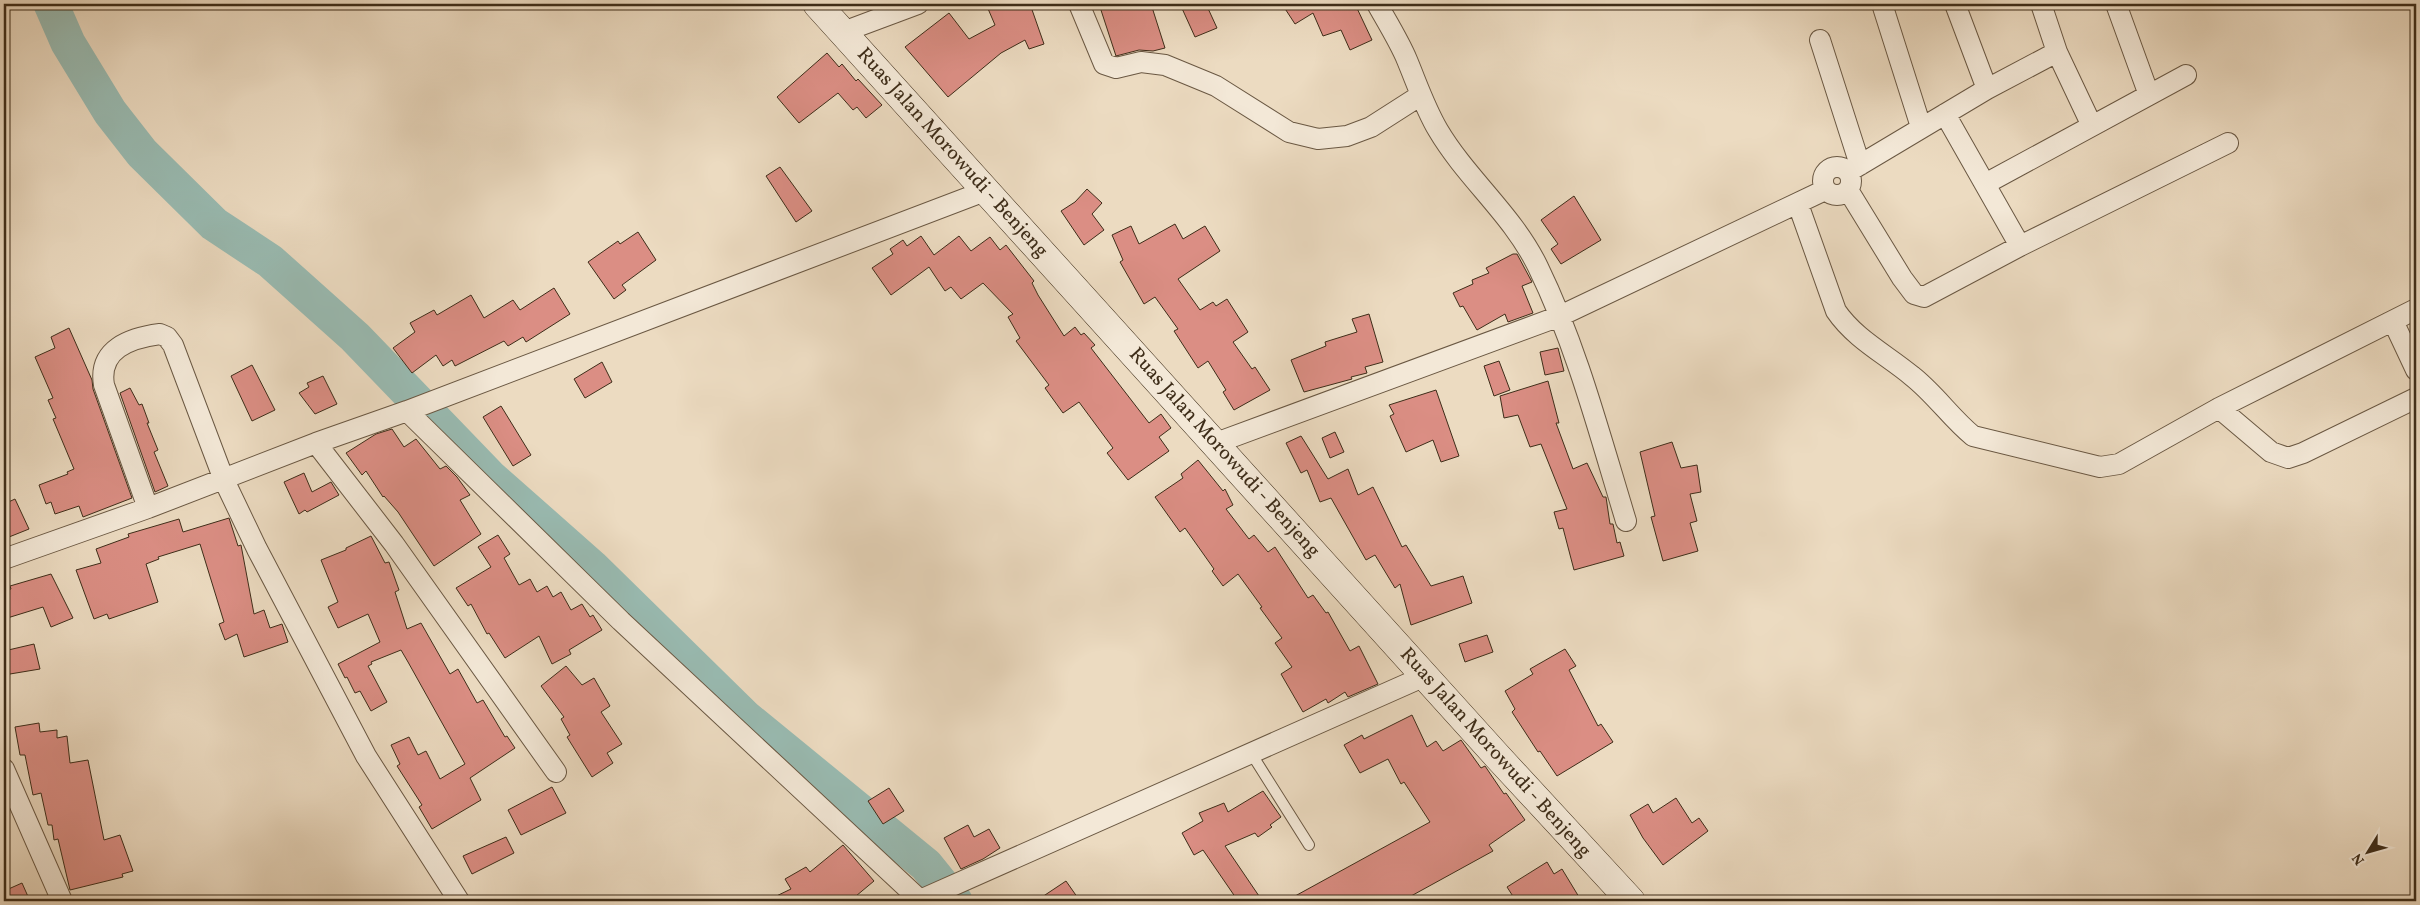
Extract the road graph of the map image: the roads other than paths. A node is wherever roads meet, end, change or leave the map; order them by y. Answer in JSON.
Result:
{"nodes":[{"id":1,"x":817,"y":4,"type":"edge"},
{"id":2,"x":918,"y":4,"type":"edge"},
{"id":3,"x":1079,"y":4,"type":"edge"},
{"id":4,"x":1377,"y":4,"type":"edge"},
{"id":5,"x":1882,"y":4,"type":"edge"},
{"id":6,"x":1955,"y":4,"type":"edge"},
{"id":7,"x":2041,"y":4,"type":"edge"},
{"id":8,"x":2116,"y":4,"type":"edge"},
{"id":9,"x":843,"y":32,"type":"junction"},
{"id":10,"x":1820,"y":40,"type":"dead end"},
{"id":11,"x":2057,"y":52,"type":"junction"},
{"id":12,"x":2186,"y":75,"type":"dead end"},
{"id":13,"x":1986,"y":89,"type":"junction"},
{"id":14,"x":1421,"y":95,"type":"junction"},
{"id":15,"x":2149,"y":95,"type":"junction"},
{"id":16,"x":1945,"y":114,"type":"junction"},
{"id":17,"x":2092,"y":126,"type":"junction"},
{"id":18,"x":1921,"y":127,"type":"junction"},
{"id":19,"x":2228,"y":143,"type":"dead end"},
{"id":20,"x":1852,"y":175,"type":"junction"},
{"id":21,"x":1985,"y":184,"type":"junction"},
{"id":22,"x":985,"y":191,"type":"junction"},
{"id":23,"x":1798,"y":204,"type":"junction"},
{"id":24,"x":2020,"y":246,"type":"junction"},
{"id":25,"x":2416,"y":309,"type":"edge"},
{"id":26,"x":1560,"y":316,"type":"junction"},
{"id":27,"x":2393,"y":320,"type":"junction"},
{"id":28,"x":2416,"y":370,"type":"edge"},
{"id":29,"x":2416,"y":398,"type":"edge"},
{"id":30,"x":2219,"y":408,"type":"junction"},
{"id":31,"x":406,"y":411,"type":"junction"},
{"id":32,"x":316,"y":443,"type":"junction"},
{"id":33,"x":1216,"y":443,"type":"junction"},
{"id":34,"x":224,"y":480,"type":"junction"},
{"id":35,"x":148,"y":508,"type":"junction"},
{"id":36,"x":1626,"y":521,"type":"dead end"},
{"id":37,"x":4,"y":559,"type":"edge"},
{"id":38,"x":1424,"y":676,"type":"junction"},
{"id":39,"x":1251,"y":753,"type":"junction"},
{"id":40,"x":4,"y":769,"type":"edge"},
{"id":41,"x":556,"y":772,"type":"dead end"},
{"id":42,"x":1309,"y":845,"type":"dead end"},
{"id":43,"x":62,"y":901,"type":"edge"},
{"id":44,"x":459,"y":901,"type":"edge"},
{"id":45,"x":919,"y":901,"type":"edge"},
{"id":46,"x":1631,"y":901,"type":"edge"}],
"edges":[{"from":1,"to":9,"type":"main road","name":"Ruas Jalan Morowudi - Benjeng"},
{"from":2,"to":9,"type":"street"},
{"from":3,"to":14,"type":"street"},
{"from":4,"to":14,"type":"street"},
{"from":5,"to":18,"type":"street"},
{"from":6,"to":13,"type":"street"},
{"from":7,"to":11,"type":"street"},
{"from":8,"to":15,"type":"street"},
{"from":9,"to":22,"type":"main road","name":"Ruas Jalan Morowudi - Benjeng"},
{"from":10,"to":20,"type":"street"},
{"from":11,"to":13,"type":"street"},
{"from":11,"to":17,"type":"street"},
{"from":12,"to":15,"type":"street"},
{"from":13,"to":16,"type":"street"},
{"from":14,"to":26,"type":"street"},
{"from":15,"to":17,"type":"street"},
{"from":16,"to":18,"type":"street"},
{"from":16,"to":21,"type":"street"},
{"from":17,"to":21,"type":"street"},
{"from":18,"to":20,"type":"street"},
{"from":19,"to":24,"type":"street"},
{"from":20,"to":23,"type":"street"},
{"from":20,"to":24,"type":"street"},
{"from":21,"to":24,"type":"street"},
{"from":22,"to":31,"type":"street"},
{"from":22,"to":33,"type":"main road","name":"Ruas Jalan Morowudi - Benjeng"},
{"from":23,"to":26,"type":"street"},
{"from":23,"to":30,"type":"street"},
{"from":25,"to":27,"type":"street"},
{"from":26,"to":33,"type":"street"},
{"from":26,"to":36,"type":"street"},
{"from":27,"to":28,"type":"street"},
{"from":27,"to":30,"type":"street"},
{"from":29,"to":30,"type":"street"},
{"from":31,"to":32,"type":"street"},
{"from":31,"to":45,"type":"street"},
{"from":32,"to":34,"type":"street"},
{"from":32,"to":41,"type":"street"},
{"from":33,"to":38,"type":"main road","name":"Ruas Jalan Morowudi - Benjeng"},
{"from":34,"to":35,"type":"street"},
{"from":34,"to":35,"type":"street"},
{"from":34,"to":44,"type":"street"},
{"from":35,"to":37,"type":"street"},
{"from":38,"to":39,"type":"street"},
{"from":38,"to":46,"type":"main road","name":"Ruas Jalan Morowudi - Benjeng"},
{"from":39,"to":42,"type":"lane"},
{"from":39,"to":45,"type":"street"},
{"from":40,"to":43,"type":"street"}]}
